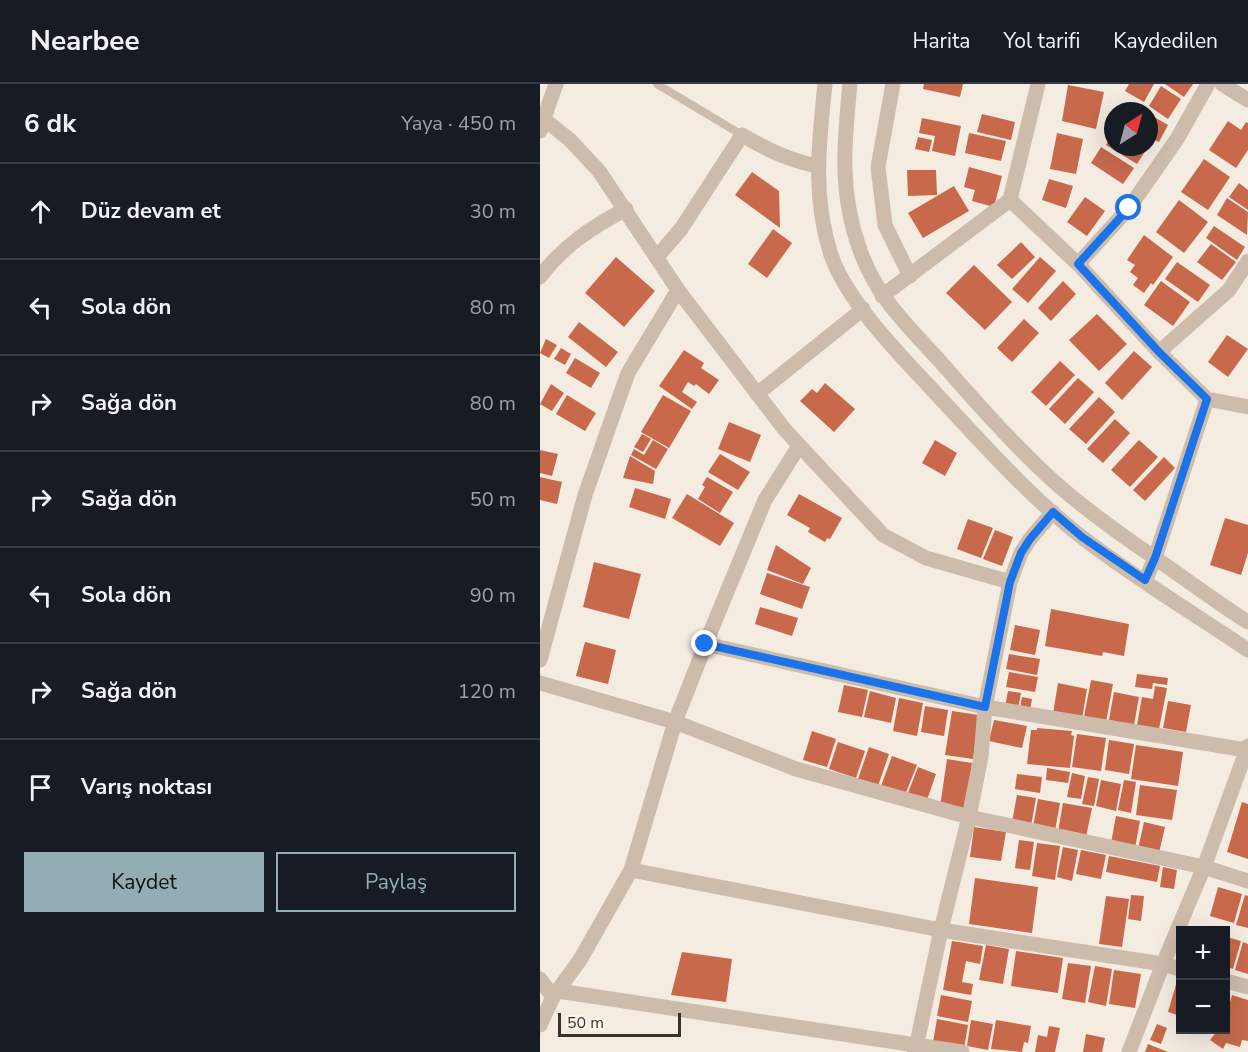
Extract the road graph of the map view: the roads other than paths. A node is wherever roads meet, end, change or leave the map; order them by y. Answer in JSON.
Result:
{"nodes":[{"id":1,"x":556,"y":84,"type":"edge"},
{"id":2,"x":657,"y":84,"type":"edge"},
{"id":3,"x":825,"y":84,"type":"edge"},
{"id":4,"x":850,"y":84,"type":"edge"},
{"id":5,"x":893,"y":84,"type":"edge"},
{"id":6,"x":1038,"y":84,"type":"edge"},
{"id":7,"x":1208,"y":84,"type":"edge"},
{"id":8,"x":1222,"y":84,"type":"edge"},
{"id":9,"x":1248,"y":100,"type":"edge"},
{"id":10,"x":542,"y":122,"type":"edge"},
{"id":11,"x":742,"y":135,"type":"junction"},
{"id":12,"x":818,"y":166,"type":"junction"},
{"id":13,"x":1010,"y":200,"type":"junction"},
{"id":14,"x":626,"y":209,"type":"junction"},
{"id":15,"x":657,"y":257,"type":"junction"},
{"id":16,"x":1248,"y":261,"type":"edge"},
{"id":17,"x":1078,"y":264,"type":"junction"},
{"id":18,"x":910,"y":276,"type":"junction"},
{"id":19,"x":540,"y":277,"type":"edge"},
{"id":20,"x":678,"y":290,"type":"junction"},
{"id":21,"x":882,"y":296,"type":"junction"},
{"id":22,"x":863,"y":309,"type":"junction"},
{"id":23,"x":1159,"y":352,"type":"junction"},
{"id":24,"x":758,"y":394,"type":"junction"},
{"id":25,"x":1207,"y":399,"type":"junction"},
{"id":26,"x":1248,"y":407,"type":"edge"},
{"id":27,"x":799,"y":446,"type":"junction"},
{"id":28,"x":1053,"y":512,"type":"junction"},
{"id":29,"x":1155,"y":558,"type":"junction"},
{"id":30,"x":1145,"y":580,"type":"junction"},
{"id":31,"x":1010,"y":582,"type":"junction"},
{"id":32,"x":1248,"y":622,"type":"edge"},
{"id":33,"x":705,"y":644,"type":"junction"},
{"id":34,"x":1248,"y":650,"type":"edge"},
{"id":35,"x":540,"y":660,"type":"edge"},
{"id":36,"x":540,"y":683,"type":"edge"},
{"id":37,"x":985,"y":707,"type":"junction"},
{"id":38,"x":675,"y":722,"type":"junction"},
{"id":39,"x":1247,"y":748,"type":"edge"},
{"id":40,"x":969,"y":817,"type":"junction"},
{"id":41,"x":1204,"y":867,"type":"junction"},
{"id":42,"x":631,"y":870,"type":"junction"},
{"id":43,"x":1248,"y":881,"type":"edge"},
{"id":44,"x":941,"y":930,"type":"junction"},
{"id":45,"x":1163,"y":964,"type":"junction"},
{"id":46,"x":1176,"y":968,"type":"edge"},
{"id":47,"x":540,"y":979,"type":"edge"},
{"id":48,"x":1230,"y":982,"type":"edge"},
{"id":49,"x":1248,"y":987,"type":"edge"},
{"id":50,"x":556,"y":994,"type":"junction"},
{"id":51,"x":540,"y":1025,"type":"edge"},
{"id":52,"x":915,"y":1049,"type":"edge"},
{"id":53,"x":962,"y":1052,"type":"edge"},
{"id":54,"x":1129,"y":1052,"type":"edge"}],
"edges":[{"from":1,"to":10,"type":"street"},
{"from":2,"to":11,"type":"lane"},
{"from":3,"to":12,"type":"street"},
{"from":4,"to":21,"type":"street"},
{"from":5,"to":18,"type":"street"},
{"from":6,"to":13,"type":"street"},
{"from":7,"to":17,"type":"street"},
{"from":8,"to":9,"type":"street"},
{"from":10,"to":14,"type":"street"},
{"from":11,"to":12,"type":"street"},
{"from":11,"to":15,"type":"street"},
{"from":12,"to":22,"type":"street"},
{"from":13,"to":17,"type":"street"},
{"from":13,"to":18,"type":"street"},
{"from":14,"to":15,"type":"street"},
{"from":14,"to":19,"type":"street"},
{"from":15,"to":20,"type":"street"},
{"from":16,"to":23,"type":"street"},
{"from":17,"to":23,"type":"street"},
{"from":18,"to":21,"type":"street"},
{"from":20,"to":24,"type":"street"},
{"from":20,"to":35,"type":"street"},
{"from":21,"to":29,"type":"street"},
{"from":22,"to":24,"type":"street"},
{"from":22,"to":28,"type":"street"},
{"from":23,"to":25,"type":"street"},
{"from":24,"to":27,"type":"street"},
{"from":25,"to":26,"type":"street"},
{"from":25,"to":29,"type":"street"},
{"from":27,"to":31,"type":"street"},
{"from":27,"to":33,"type":"street"},
{"from":28,"to":30,"type":"street"},
{"from":28,"to":31,"type":"street"},
{"from":29,"to":30,"type":"street"},
{"from":29,"to":32,"type":"street"},
{"from":30,"to":34,"type":"street"},
{"from":31,"to":37,"type":"street"},
{"from":33,"to":37,"type":"street"},
{"from":33,"to":38,"type":"street"},
{"from":36,"to":38,"type":"street"},
{"from":37,"to":39,"type":"street"},
{"from":37,"to":40,"type":"street"},
{"from":38,"to":40,"type":"street"},
{"from":38,"to":42,"type":"street"},
{"from":39,"to":41,"type":"street"},
{"from":40,"to":41,"type":"street"},
{"from":40,"to":44,"type":"street"},
{"from":41,"to":43,"type":"street"},
{"from":41,"to":45,"type":"street"},
{"from":42,"to":44,"type":"street"},
{"from":42,"to":50,"type":"street"},
{"from":44,"to":45,"type":"street"},
{"from":44,"to":52,"type":"street"},
{"from":45,"to":46,"type":"street"},
{"from":45,"to":54,"type":"street"},
{"from":47,"to":50,"type":"street"},
{"from":48,"to":49,"type":"street"},
{"from":50,"to":51,"type":"street"},
{"from":50,"to":52,"type":"street"},
{"from":52,"to":53,"type":"street"}]}
